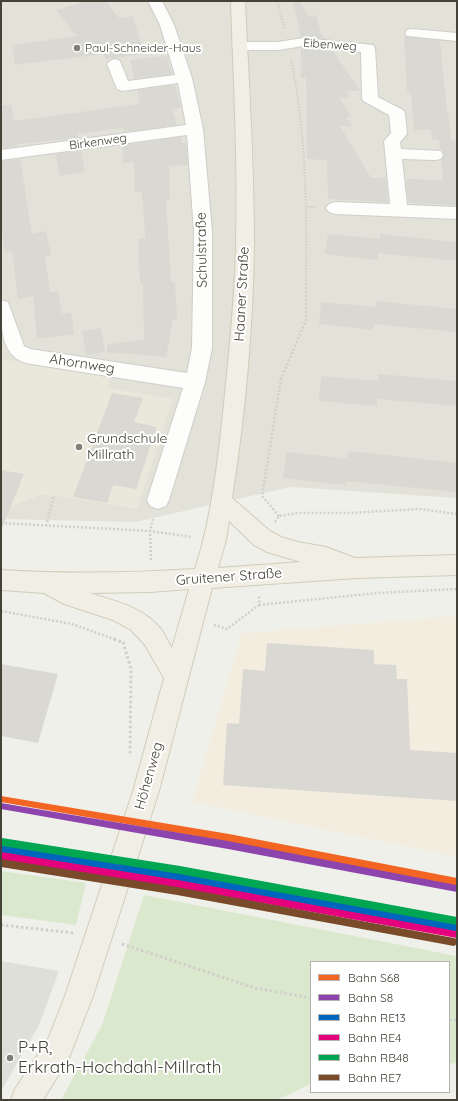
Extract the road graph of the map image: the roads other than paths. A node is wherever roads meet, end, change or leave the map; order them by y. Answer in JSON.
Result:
{"nodes":[{"id":1,"x":155,"y":1,"type":"edge"},
{"id":2,"x":237,"y":2,"type":"edge"},
{"id":3,"x":412,"y":34,"type":"dead end"},
{"id":4,"x":457,"y":37,"type":"edge"},
{"id":5,"x":239,"y":46,"type":"junction"},
{"id":6,"x":115,"y":64,"type":"dead end"},
{"id":7,"x":184,"y":78,"type":"junction"},
{"id":8,"x":195,"y":129,"type":"junction"},
{"id":9,"x":393,"y":154,"type":"junction"},
{"id":10,"x":435,"y":155,"type":"dead end"},
{"id":11,"x":1,"y":156,"type":"edge"},
{"id":12,"x":335,"y":208,"type":"dead end"},
{"id":13,"x":398,"y":210,"type":"junction"},
{"id":14,"x":457,"y":213,"type":"edge"},
{"id":15,"x":1,"y":307,"type":"edge"},
{"id":16,"x":195,"y":382,"type":"junction"},
{"id":17,"x":158,"y":500,"type":"road end"},
{"id":18,"x":222,"y":502,"type":"junction"},
{"id":19,"x":457,"y":565,"type":"edge"},
{"id":20,"x":357,"y":568,"type":"junction"},
{"id":21,"x":1,"y":580,"type":"edge"},
{"id":22,"x":202,"y":580,"type":"junction"},
{"id":23,"x":46,"y":583,"type":"junction"},
{"id":24,"x":176,"y":677,"type":"junction"},
{"id":25,"x":26,"y":1100,"type":"edge"}],
"edges":[{"from":1,"to":7,"type":"street","name":"Schulstraße"},
{"from":2,"to":5,"type":"main road","name":"Haaner Straße"},
{"from":3,"to":4,"type":"street"},
{"from":5,"to":9,"type":"street","name":"Eibenweg"},
{"from":5,"to":18,"type":"main road","name":"Haaner Straße"},
{"from":6,"to":7,"type":"street"},
{"from":7,"to":8,"type":"street","name":"Schulstraße"},
{"from":8,"to":11,"type":"street","name":"Birkenweg"},
{"from":8,"to":16,"type":"street","name":"Schulstraße"},
{"from":9,"to":10,"type":"street"},
{"from":9,"to":13,"type":"street","name":"Eibenweg"},
{"from":12,"to":13,"type":"street"},
{"from":13,"to":14,"type":"street"},
{"from":15,"to":16,"type":"street","name":"Ahornweg"},
{"from":16,"to":17,"type":"street","name":"Schulstraße"},
{"from":18,"to":20,"type":"main road"},
{"from":18,"to":22,"type":"main road","name":"Haaner Straße"},
{"from":19,"to":20,"type":"main road","name":"Gruitener Straße"},
{"from":20,"to":22,"type":"main road","name":"Gruitener Straße"},
{"from":21,"to":23,"type":"main road","name":"Gruitener Straße"},
{"from":22,"to":23,"type":"main road","name":"Gruitener Straße"},
{"from":22,"to":24,"type":"main road","name":"Höhenweg"},
{"from":23,"to":24,"type":"main road"},
{"from":24,"to":25,"type":"main road","name":"Höhenweg"}]}
